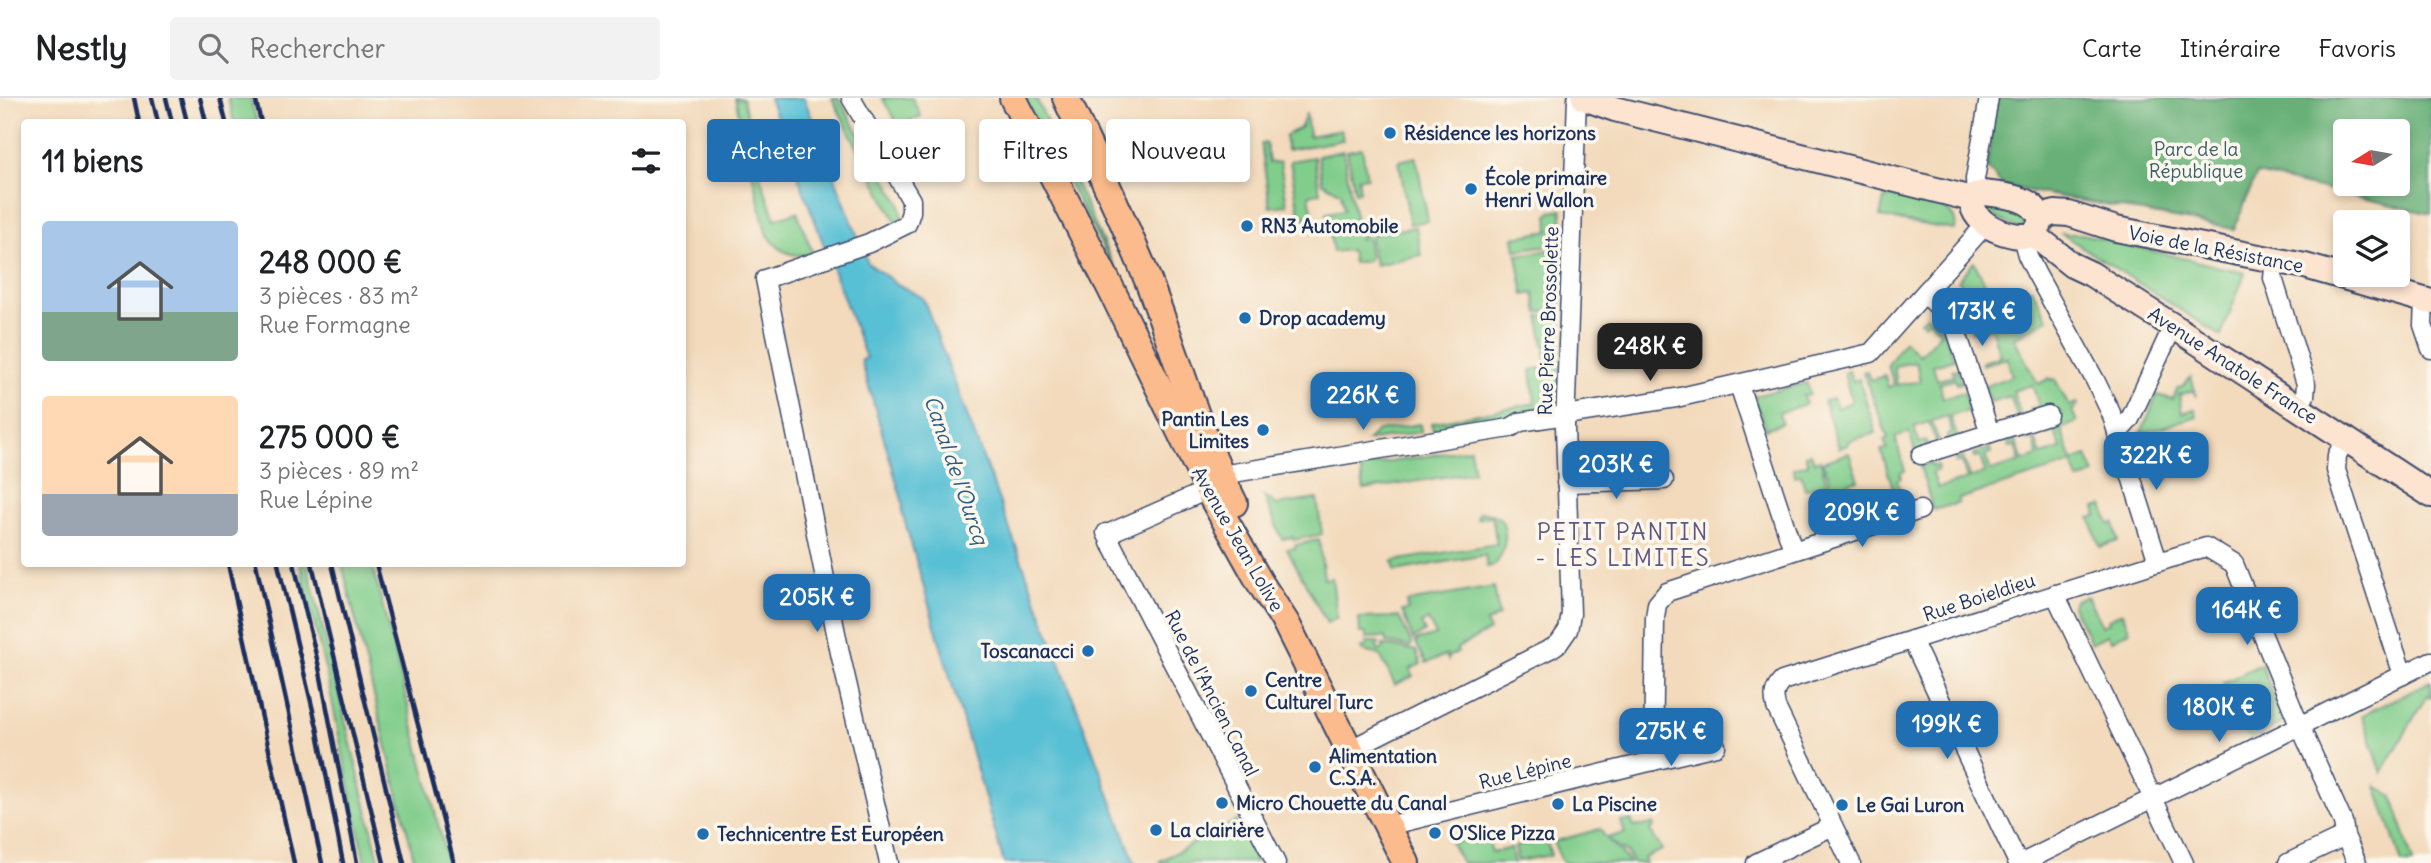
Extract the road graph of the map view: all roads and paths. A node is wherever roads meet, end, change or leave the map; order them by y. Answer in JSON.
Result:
{"nodes":[{"id":1,"x":851,"y":98,"type":"edge"},
{"id":2,"x":1013,"y":98,"type":"edge"},
{"id":3,"x":1066,"y":98,"type":"edge"},
{"id":4,"x":1577,"y":98,"type":"edge"},
{"id":5,"x":1584,"y":98,"type":"edge"},
{"id":6,"x":1989,"y":98,"type":"edge"},
{"id":7,"x":1974,"y":197,"type":"junction"},
{"id":8,"x":1986,"y":224,"type":"junction"},
{"id":9,"x":2032,"y":230,"type":"junction"},
{"id":10,"x":2275,"y":260,"type":"junction"},
{"id":11,"x":1925,"y":294,"type":"junction"},
{"id":12,"x":2428,"y":301,"type":"edge"},
{"id":13,"x":2173,"y":326,"type":"junction"},
{"id":14,"x":2431,"y":349,"type":"edge"},
{"id":15,"x":1740,"y":385,"type":"junction"},
{"id":16,"x":2296,"y":407,"type":"junction"},
{"id":17,"x":2048,"y":415,"type":"dead end"},
{"id":18,"x":1565,"y":416,"type":"junction"},
{"id":19,"x":1990,"y":433,"type":"junction"},
{"id":20,"x":2117,"y":434,"type":"junction"},
{"id":21,"x":2347,"y":438,"type":"junction"},
{"id":22,"x":1922,"y":455,"type":"dead end"},
{"id":23,"x":1221,"y":475,"type":"junction"},
{"id":24,"x":1664,"y":480,"type":"dead end"},
{"id":25,"x":1566,"y":483,"type":"junction"},
{"id":26,"x":1196,"y":495,"type":"dead end"},
{"id":27,"x":2431,"y":495,"type":"edge"},
{"id":28,"x":1920,"y":510,"type":"dead end"},
{"id":29,"x":1793,"y":550,"type":"junction"},
{"id":30,"x":2158,"y":562,"type":"junction"},
{"id":31,"x":2055,"y":594,"type":"junction"},
{"id":32,"x":1286,"y":623,"type":"junction"},
{"id":33,"x":1912,"y":640,"type":"junction"},
{"id":34,"x":2431,"y":661,"type":"edge"},
{"id":35,"x":2403,"y":675,"type":"junction"},
{"id":36,"x":2300,"y":726,"type":"junction"},
{"id":37,"x":1716,"y":746,"type":"dead end"},
{"id":38,"x":1349,"y":750,"type":"junction"},
{"id":39,"x":1653,"y":761,"type":"junction"},
{"id":40,"x":2154,"y":797,"type":"junction"},
{"id":41,"x":1388,"y":826,"type":"junction"},
{"id":42,"x":1833,"y":826,"type":"junction"},
{"id":43,"x":2345,"y":836,"type":"junction"},
{"id":44,"x":889,"y":863,"type":"edge"},
{"id":45,"x":1276,"y":863,"type":"edge"},
{"id":46,"x":1406,"y":863,"type":"edge"},
{"id":47,"x":1756,"y":863,"type":"edge"},
{"id":48,"x":1851,"y":863,"type":"edge"},
{"id":49,"x":2020,"y":863,"type":"edge"},
{"id":50,"x":2184,"y":863,"type":"edge"},
{"id":51,"x":2288,"y":863,"type":"edge"},
{"id":52,"x":2357,"y":863,"type":"edge"}],
"edges":[{"from":1,"to":44,"type":"street"},
{"from":2,"to":32,"type":"main road","name":"Avenue Jean Lolive"},
{"from":3,"to":23,"type":"main road"},
{"from":4,"to":18,"type":"street","name":"Rue Pierre Brossolette"},
{"from":5,"to":7,"type":"street"},
{"from":6,"to":7,"type":"street"},
{"from":7,"to":8,"type":"street"},
{"from":7,"to":9,"type":"street","name":"Avenue Anatole France"},
{"from":8,"to":9,"type":"street"},
{"from":8,"to":11,"type":"street"},
{"from":9,"to":10,"type":"street","name":"Voie de la Résistance"},
{"from":9,"to":13,"type":"street","name":"Avenue Anatole France"},
{"from":9,"to":20,"type":"street"},
{"from":10,"to":12,"type":"street","name":"Voie de la Résistance"},
{"from":10,"to":16,"type":"street"},
{"from":11,"to":15,"type":"street"},
{"from":11,"to":19,"type":"street"},
{"from":12,"to":14,"type":"street"},
{"from":13,"to":16,"type":"street","name":"Avenue Anatole France"},
{"from":13,"to":20,"type":"street"},
{"from":15,"to":18,"type":"street"},
{"from":15,"to":29,"type":"street"},
{"from":16,"to":21,"type":"street","name":"Avenue Anatole France"},
{"from":17,"to":19,"type":"street"},
{"from":18,"to":23,"type":"street"},
{"from":18,"to":25,"type":"street","name":"Rue Pierre Brossolette"},
{"from":19,"to":22,"type":"street"},
{"from":20,"to":30,"type":"street"},
{"from":21,"to":27,"type":"street","name":"Avenue Anatole France"},
{"from":21,"to":35,"type":"street"},
{"from":23,"to":32,"type":"main road"},
{"from":24,"to":25,"type":"street"},
{"from":25,"to":38,"type":"street","name":"Rue Pierre Brossolette"},
{"from":26,"to":45,"type":"street","name":"Rue de l'Ancien Canal"},
{"from":28,"to":29,"type":"street"},
{"from":29,"to":39,"type":"street"},
{"from":30,"to":31,"type":"street","name":"Rue Boieldieu"},
{"from":30,"to":36,"type":"street","name":"Rue Boieldieu"},
{"from":31,"to":33,"type":"street","name":"Rue Boieldieu"},
{"from":31,"to":40,"type":"street"},
{"from":32,"to":38,"type":"main road","name":"Avenue Jean Lolive"},
{"from":33,"to":42,"type":"street","name":"Rue Boieldieu"},
{"from":33,"to":49,"type":"street"},
{"from":34,"to":35,"type":"street"},
{"from":35,"to":36,"type":"street"},
{"from":36,"to":40,"type":"street"},
{"from":36,"to":43,"type":"street"},
{"from":37,"to":39,"type":"street","name":"Rue Lépine"},
{"from":38,"to":41,"type":"main road","name":"Avenue Jean Lolive"},
{"from":39,"to":41,"type":"street","name":"Rue Lépine"},
{"from":40,"to":49,"type":"street"},
{"from":40,"to":50,"type":"street"},
{"from":41,"to":46,"type":"main road","name":"Avenue Jean Lolive"},
{"from":42,"to":47,"type":"street"},
{"from":42,"to":48,"type":"street"},
{"from":43,"to":51,"type":"street"},
{"from":43,"to":52,"type":"street"}]}
